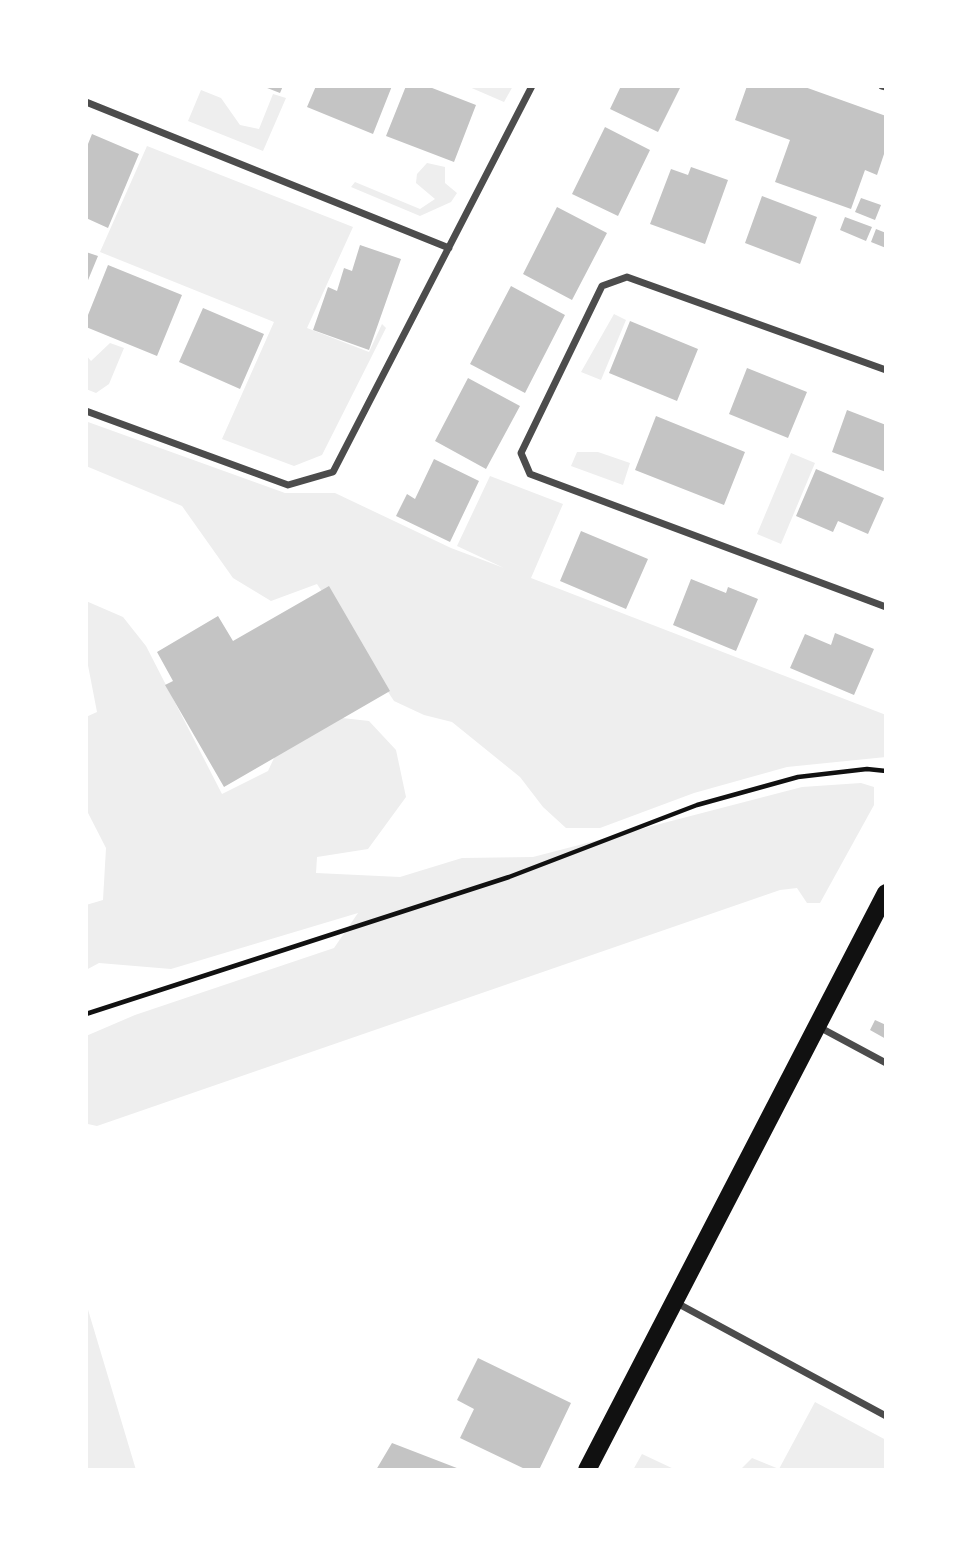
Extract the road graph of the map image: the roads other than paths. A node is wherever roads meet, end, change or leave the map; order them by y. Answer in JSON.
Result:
{"nodes":[{"id":1,"x":532,"y":86,"type":"edge"},
{"id":2,"x":86,"y":102,"type":"edge"},
{"id":3,"x":449,"y":248,"type":"junction"},
{"id":4,"x":886,"y":370,"type":"edge"},
{"id":5,"x":86,"y":411,"type":"edge"},
{"id":6,"x":886,"y":607,"type":"edge"},
{"id":7,"x":886,"y":893,"type":"edge"},
{"id":8,"x":818,"y":1026,"type":"junction"},
{"id":9,"x":886,"y":1063,"type":"edge"},
{"id":10,"x":675,"y":1302,"type":"junction"},
{"id":11,"x":886,"y":1416,"type":"edge"},
{"id":12,"x":587,"y":1470,"type":"edge"}],
"edges":[{"from":1,"to":3,"type":"street"},
{"from":2,"to":3,"type":"street"},
{"from":3,"to":5,"type":"street"},
{"from":4,"to":6,"type":"street"},
{"from":7,"to":8,"type":"main road"},
{"from":8,"to":9,"type":"street"},
{"from":8,"to":10,"type":"main road"},
{"from":10,"to":11,"type":"street"},
{"from":10,"to":12,"type":"main road"}]}
